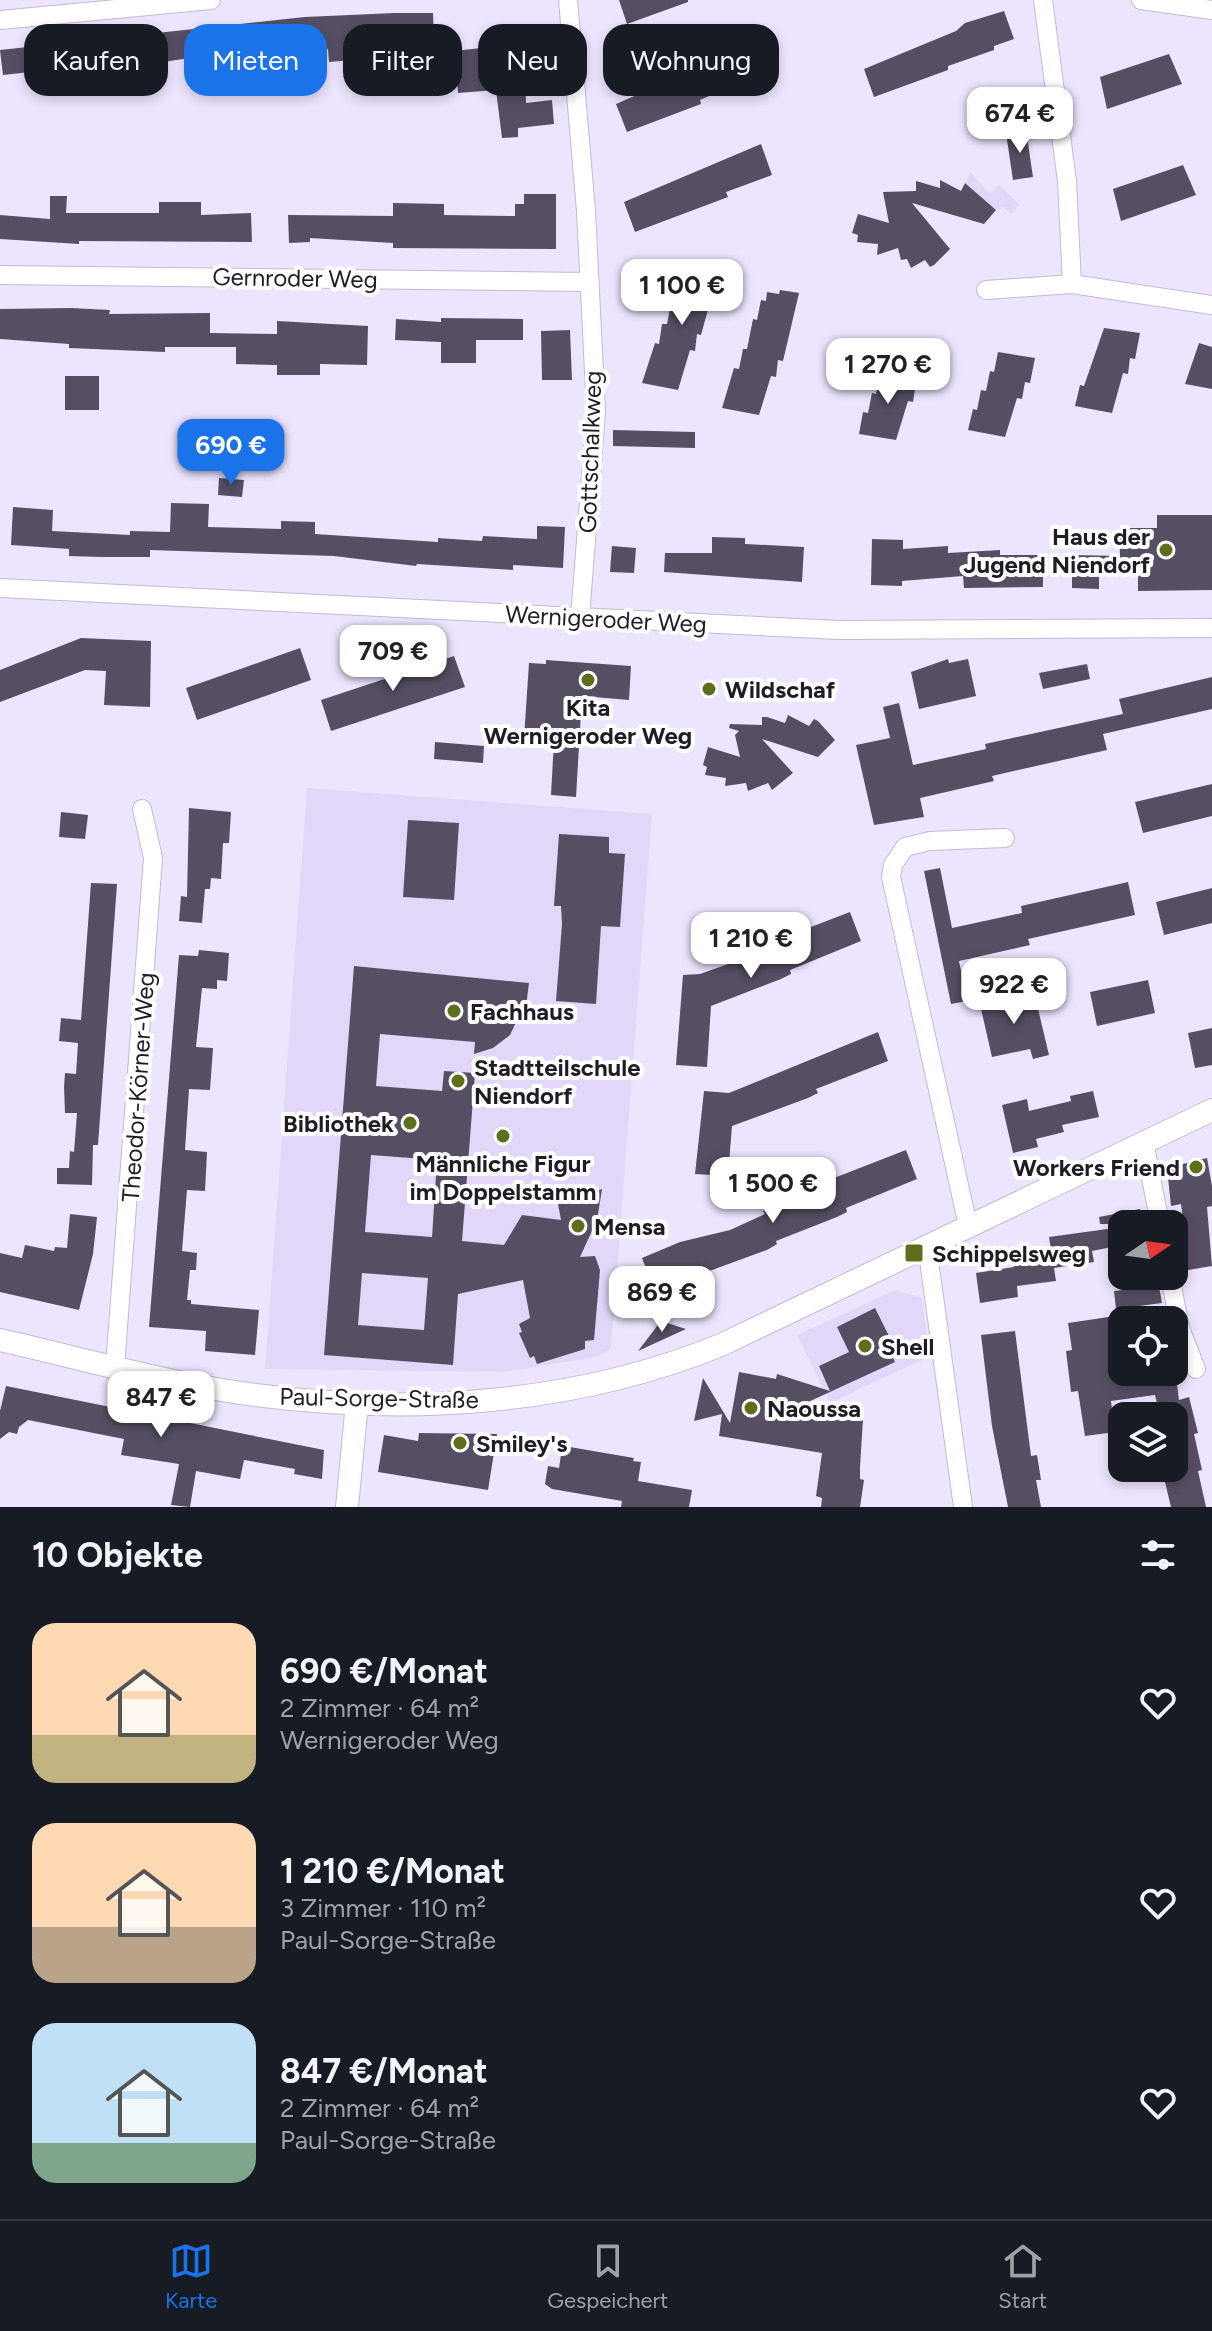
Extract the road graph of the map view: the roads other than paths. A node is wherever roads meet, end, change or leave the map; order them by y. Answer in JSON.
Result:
{"nodes":[{"id":1,"x":211,"y":0,"type":"edge"},
{"id":2,"x":568,"y":0,"type":"edge"},
{"id":3,"x":1043,"y":0,"type":"edge"},
{"id":4,"x":1141,"y":0,"type":"edge"},
{"id":5,"x":1212,"y":10,"type":"edge"},
{"id":6,"x":0,"y":20,"type":"edge"},
{"id":7,"x":0,"y":275,"type":"edge"},
{"id":8,"x":590,"y":282,"type":"junction"},
{"id":9,"x":1072,"y":284,"type":"junction"},
{"id":10,"x":986,"y":290,"type":"dead end"},
{"id":11,"x":1212,"y":305,"type":"edge"},
{"id":12,"x":0,"y":588,"type":"edge"},
{"id":13,"x":580,"y":617,"type":"junction"},
{"id":14,"x":1212,"y":628,"type":"edge"},
{"id":15,"x":142,"y":809,"type":"dead end"},
{"id":16,"x":1005,"y":838,"type":"dead end"},
{"id":17,"x":1212,"y":1110,"type":"edge"},
{"id":18,"x":1144,"y":1142,"type":"junction"},
{"id":19,"x":1157,"y":1210,"type":"edge"},
{"id":20,"x":968,"y":1226,"type":"junction"},
{"id":21,"x":927,"y":1246,"type":"junction"},
{"id":22,"x":1173,"y":1290,"type":"edge"},
{"id":23,"x":0,"y":1340,"type":"edge"},
{"id":24,"x":115,"y":1367,"type":"junction"},
{"id":25,"x":1196,"y":1369,"type":"dead end"},
{"id":26,"x":357,"y":1403,"type":"junction"},
{"id":27,"x":347,"y":1507,"type":"edge"},
{"id":28,"x":963,"y":1507,"type":"edge"}],
"edges":[{"from":1,"to":6,"type":"street"},
{"from":2,"to":8,"type":"street","name":"Gottschalkweg"},
{"from":3,"to":9,"type":"street"},
{"from":4,"to":5,"type":"street"},
{"from":7,"to":8,"type":"street","name":"Gernroder Weg"},
{"from":8,"to":13,"type":"street","name":"Gottschalkweg"},
{"from":9,"to":10,"type":"street"},
{"from":9,"to":11,"type":"street"},
{"from":12,"to":13,"type":"street","name":"Wernigeroder Weg"},
{"from":13,"to":14,"type":"street","name":"Wernigeroder Weg"},
{"from":15,"to":24,"type":"street","name":"Theodor-Körner-Weg"},
{"from":16,"to":20,"type":"street"},
{"from":17,"to":18,"type":"street","name":"Paul-Sorge-Straße"},
{"from":18,"to":19,"type":"street"},
{"from":18,"to":20,"type":"street","name":"Paul-Sorge-Straße"},
{"from":20,"to":21,"type":"street","name":"Paul-Sorge-Straße"},
{"from":21,"to":26,"type":"street","name":"Paul-Sorge-Straße"},
{"from":21,"to":28,"type":"street"},
{"from":22,"to":25,"type":"street"},
{"from":23,"to":24,"type":"street","name":"Paul-Sorge-Straße"},
{"from":24,"to":26,"type":"street","name":"Paul-Sorge-Straße"},
{"from":26,"to":27,"type":"street"}]}
